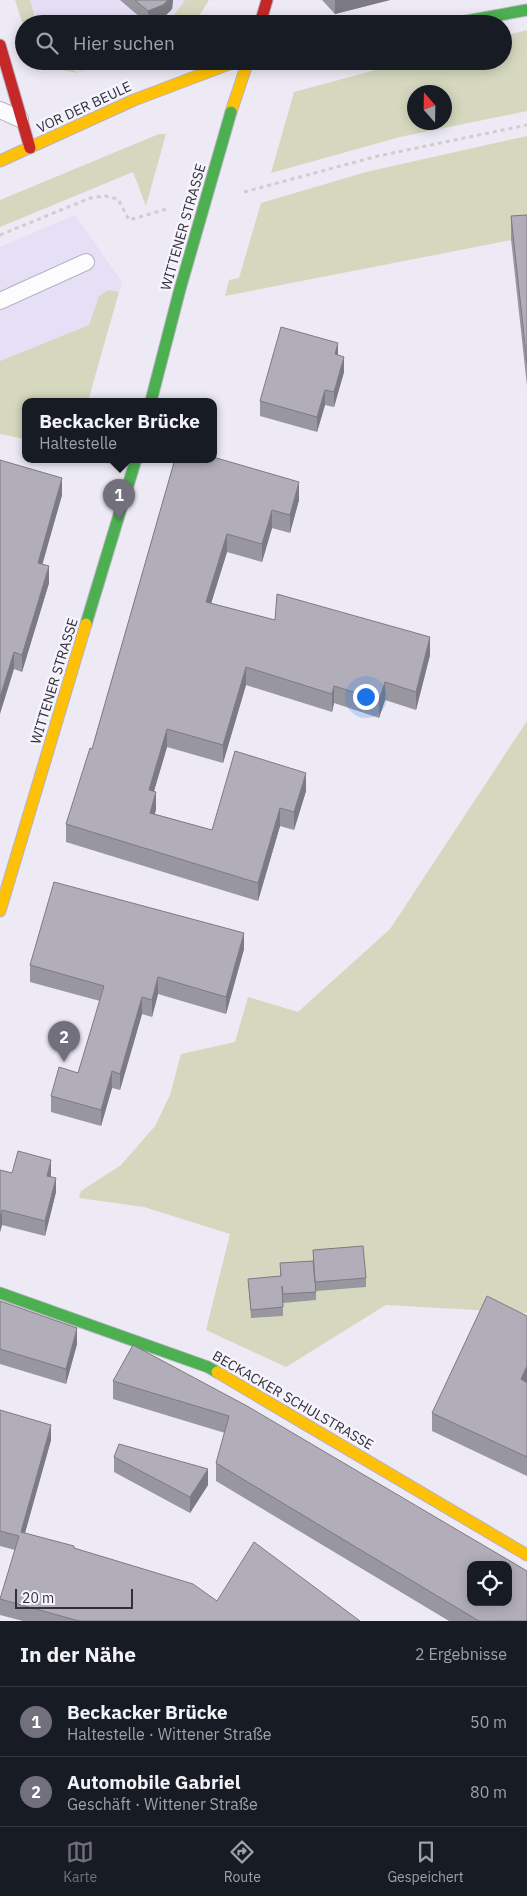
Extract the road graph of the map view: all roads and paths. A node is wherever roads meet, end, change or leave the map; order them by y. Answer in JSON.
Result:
{"nodes":[{"id":1,"x":267,"y":0,"type":"edge"},
{"id":2,"x":527,"y":10,"type":"edge"},
{"id":3,"x":263,"y":15,"type":"edge"},
{"id":4,"x":500,"y":15,"type":"edge"},
{"id":5,"x":0,"y":45,"type":"edge"},
{"id":6,"x":212,"y":70,"type":"edge"},
{"id":7,"x":245,"y":70,"type":"edge"},
{"id":8,"x":0,"y":110,"type":"edge"},
{"id":9,"x":20,"y":119,"type":"junction"},
{"id":10,"x":527,"y":125,"type":"edge"},
{"id":11,"x":30,"y":148,"type":"junction"},
{"id":12,"x":0,"y":162,"type":"edge"},
{"id":13,"x":270,"y":186,"type":"dead end"},
{"id":14,"x":159,"y":211,"type":"dead end"},
{"id":15,"x":0,"y":235,"type":"edge"},
{"id":16,"x":86,"y":262,"type":"dead end"},
{"id":17,"x":0,"y":301,"type":"edge"},
{"id":18,"x":152,"y":398,"type":"edge"},
{"id":19,"x":135,"y":463,"type":"edge"},
{"id":20,"x":0,"y":911,"type":"edge"},
{"id":21,"x":0,"y":1292,"type":"edge"},
{"id":22,"x":527,"y":1555,"type":"edge"}],
"edges":[{"from":1,"to":3,"type":"street"},
{"from":2,"to":4,"type":"street"},
{"from":5,"to":9,"type":"street"},
{"from":6,"to":11,"type":"street","name":"VOR DER BEULE"},
{"from":7,"to":18,"type":"street","name":"WITTENER STRASSE","bridge":true},
{"from":8,"to":9,"type":"lane"},
{"from":9,"to":11,"type":"street"},
{"from":10,"to":13,"type":"path"},
{"from":11,"to":12,"type":"street","name":"VOR DER BEULE"},
{"from":14,"to":15,"type":"path"},
{"from":16,"to":17,"type":"lane"},
{"from":19,"to":20,"type":"street","name":"WITTENER STRASSE"},
{"from":21,"to":22,"type":"street","name":"BECKACKER SCHULSTRASSE"}]}
